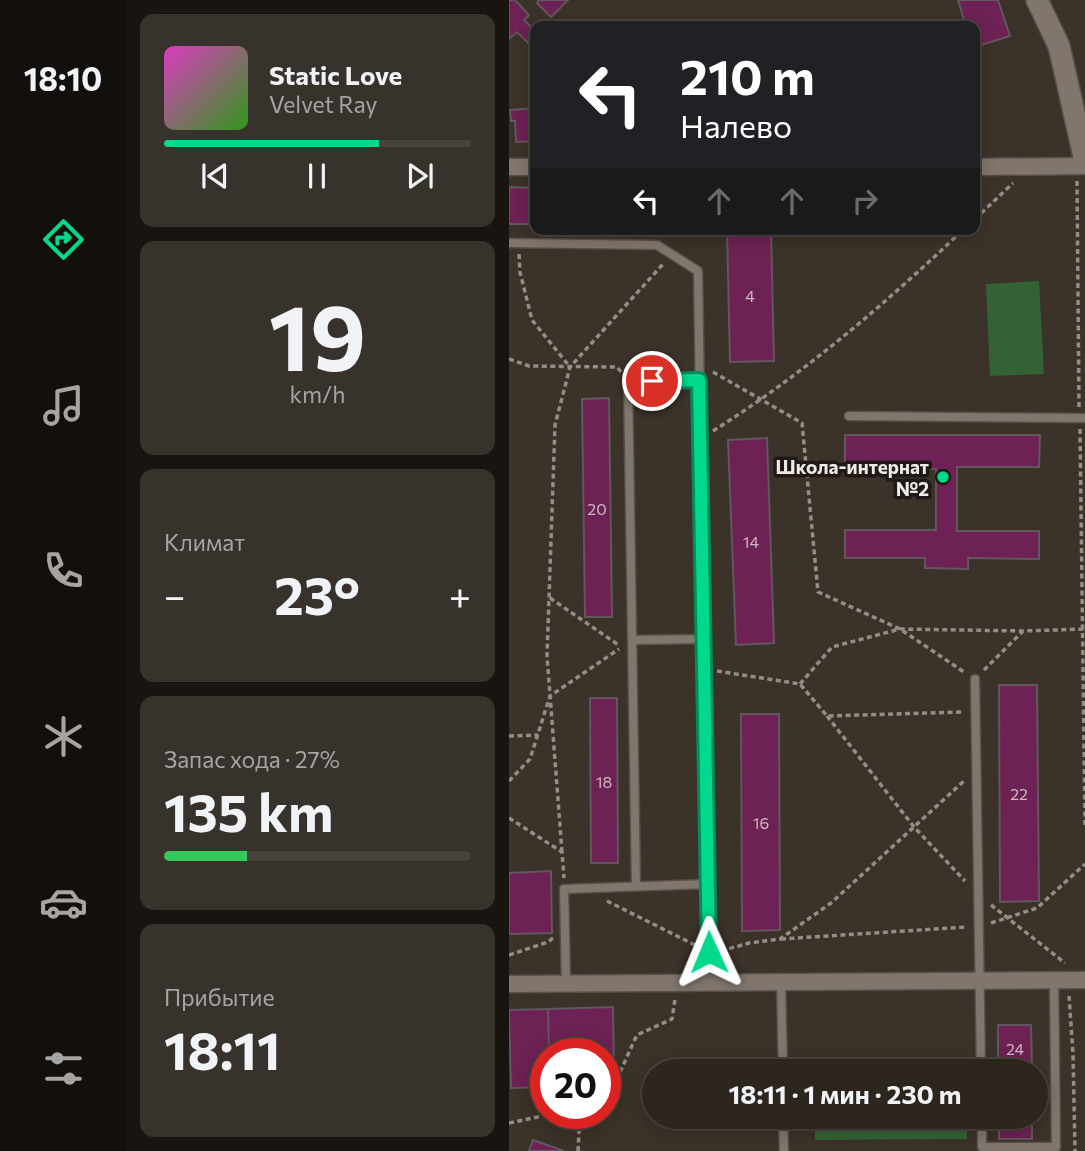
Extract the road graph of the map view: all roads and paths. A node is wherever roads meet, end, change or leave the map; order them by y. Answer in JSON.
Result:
{"nodes":[{"id":1,"x":1037,"y":0,"type":"edge"},
{"id":2,"x":1082,"y":164,"type":"edge"},
{"id":3,"x":509,"y":167,"type":"edge"},
{"id":4,"x":530,"y":167,"type":"edge"},
{"id":5,"x":980,"y":167,"type":"edge"},
{"id":6,"x":1031,"y":167,"type":"junction"},
{"id":7,"x":980,"y":214,"type":"edge"},
{"id":8,"x":958,"y":235,"type":"edge"},
{"id":9,"x":514,"y":243,"type":"edge"},
{"id":10,"x":672,"y":255,"type":"junction"},
{"id":11,"x":509,"y":359,"type":"edge"},
{"id":12,"x":699,"y":364,"type":"junction"},
{"id":13,"x":570,"y":367,"type":"junction"},
{"id":14,"x":699,"y":380,"type":"junction"},
{"id":15,"x":629,"y":382,"type":"junction"},
{"id":16,"x":763,"y":399,"type":"junction"},
{"id":17,"x":849,"y":416,"type":"dead end"},
{"id":18,"x":1082,"y":418,"type":"edge"},
{"id":19,"x":700,"y":439,"type":"junction"},
{"id":20,"x":549,"y":598,"type":"junction"},
{"id":21,"x":900,"y":629,"type":"junction"},
{"id":22,"x":1083,"y":629,"type":"edge"},
{"id":23,"x":1023,"y":631,"type":"junction"},
{"id":24,"x":704,"y":639,"type":"junction"},
{"id":25,"x":632,"y":640,"type":"junction"},
{"id":26,"x":704,"y":668,"type":"junction"},
{"id":27,"x":975,"y":679,"type":"junction"},
{"id":28,"x":800,"y":684,"type":"junction"},
{"id":29,"x":550,"y":696,"type":"junction"},
{"id":30,"x":975,"y":712,"type":"junction"},
{"id":31,"x":827,"y":716,"type":"junction"},
{"id":32,"x":538,"y":735,"type":"junction"},
{"id":33,"x":509,"y":736,"type":"edge"},
{"id":34,"x":976,"y":770,"type":"junction"},
{"id":35,"x":509,"y":781,"type":"edge"},
{"id":36,"x":509,"y":818,"type":"edge"},
{"id":37,"x":1085,"y":826,"type":"edge"},
{"id":38,"x":914,"y":827,"type":"junction"},
{"id":39,"x":562,"y":852,"type":"junction"},
{"id":40,"x":1085,"y":864,"type":"edge"},
{"id":41,"x":708,"y":884,"type":"junction"},
{"id":42,"x":636,"y":886,"type":"junction"},
{"id":43,"x":564,"y":888,"type":"junction"},
{"id":44,"x":584,"y":889,"type":"junction"},
{"id":45,"x":978,"y":895,"type":"junction"},
{"id":46,"x":1007,"y":918,"type":"junction"},
{"id":47,"x":565,"y":927,"type":"junction"},
{"id":48,"x":979,"y":927,"type":"junction"},
{"id":49,"x":780,"y":939,"type":"junction"},
{"id":50,"x":709,"y":952,"type":"junction"},
{"id":51,"x":509,"y":955,"type":"edge"},
{"id":52,"x":1062,"y":975,"type":"junction"},
{"id":53,"x":1085,"y":980,"type":"edge"},
{"id":54,"x":709,"y":982,"type":"junction"},
{"id":55,"x":781,"y":982,"type":"junction"},
{"id":56,"x":979,"y":982,"type":"junction"},
{"id":57,"x":677,"y":983,"type":"junction"},
{"id":58,"x":509,"y":984,"type":"edge"},
{"id":59,"x":566,"y":984,"type":"junction"},
{"id":60,"x":783,"y":1059,"type":"edge"},
{"id":61,"x":981,"y":1059,"type":"edge"},
{"id":62,"x":621,"y":1070,"type":"edge"},
{"id":63,"x":530,"y":1119,"type":"edge"},
{"id":64,"x":509,"y":1123,"type":"edge"},
{"id":65,"x":579,"y":1129,"type":"edge"},
{"id":66,"x":783,"y":1129,"type":"edge"},
{"id":67,"x":982,"y":1129,"type":"edge"},
{"id":68,"x":578,"y":1151,"type":"edge"},
{"id":69,"x":784,"y":1151,"type":"edge"},
{"id":70,"x":1075,"y":1151,"type":"edge"}],
"edges":[{"from":1,"to":2,"type":"street"},
{"from":2,"to":6,"type":"street"},
{"from":2,"to":18,"type":"path"},
{"from":3,"to":4,"type":"street"},
{"from":5,"to":6,"type":"street"},
{"from":6,"to":7,"type":"path"},
{"from":8,"to":16,"type":"path"},
{"from":9,"to":10,"type":"lane"},
{"from":9,"to":13,"type":"path"},
{"from":10,"to":12,"type":"lane"},
{"from":10,"to":13,"type":"path"},
{"from":11,"to":13,"type":"path"},
{"from":12,"to":14,"type":"lane"},
{"from":12,"to":16,"type":"path"},
{"from":13,"to":15,"type":"path"},
{"from":13,"to":20,"type":"path"},
{"from":14,"to":15,"type":"lane"},
{"from":14,"to":19,"type":"lane"},
{"from":15,"to":25,"type":"lane"},
{"from":16,"to":19,"type":"path"},
{"from":16,"to":21,"type":"path"},
{"from":17,"to":18,"type":"lane"},
{"from":18,"to":22,"type":"path"},
{"from":19,"to":24,"type":"lane"},
{"from":20,"to":29,"type":"path"},
{"from":20,"to":29,"type":"path"},
{"from":21,"to":23,"type":"path"},
{"from":21,"to":27,"type":"path"},
{"from":21,"to":28,"type":"path"},
{"from":22,"to":23,"type":"path"},
{"from":22,"to":37,"type":"path"},
{"from":23,"to":27,"type":"path"},
{"from":24,"to":25,"type":"lane"},
{"from":24,"to":26,"type":"lane"},
{"from":25,"to":42,"type":"lane"},
{"from":26,"to":28,"type":"path"},
{"from":26,"to":41,"type":"lane"},
{"from":27,"to":30,"type":"lane"},
{"from":28,"to":31,"type":"path"},
{"from":29,"to":32,"type":"path"},
{"from":29,"to":39,"type":"path"},
{"from":30,"to":31,"type":"path"},
{"from":30,"to":34,"type":"lane"},
{"from":31,"to":38,"type":"path"},
{"from":32,"to":33,"type":"path"},
{"from":32,"to":35,"type":"path"},
{"from":34,"to":38,"type":"path"},
{"from":34,"to":45,"type":"lane"},
{"from":36,"to":39,"type":"path"},
{"from":38,"to":45,"type":"path"},
{"from":38,"to":49,"type":"path"},
{"from":39,"to":43,"type":"path"},
{"from":40,"to":46,"type":"path"},
{"from":41,"to":42,"type":"lane"},
{"from":41,"to":50,"type":"lane"},
{"from":42,"to":44,"type":"lane"},
{"from":43,"to":44,"type":"lane"},
{"from":43,"to":47,"type":"lane"},
{"from":44,"to":50,"type":"path"},
{"from":45,"to":46,"type":"path"},
{"from":45,"to":48,"type":"lane"},
{"from":46,"to":48,"type":"path"},
{"from":46,"to":52,"type":"path"},
{"from":47,"to":51,"type":"path"},
{"from":47,"to":59,"type":"lane"},
{"from":48,"to":49,"type":"path"},
{"from":48,"to":56,"type":"lane"},
{"from":49,"to":50,"type":"path"},
{"from":50,"to":54,"type":"lane"},
{"from":52,"to":53,"type":"street"},
{"from":52,"to":56,"type":"street"},
{"from":52,"to":67,"type":"lane"},
{"from":52,"to":70,"type":"path"},
{"from":54,"to":55,"type":"street"},
{"from":54,"to":57,"type":"street"},
{"from":55,"to":56,"type":"street"},
{"from":55,"to":60,"type":"lane"},
{"from":56,"to":61,"type":"lane"},
{"from":57,"to":59,"type":"street"},
{"from":57,"to":62,"type":"path"},
{"from":58,"to":59,"type":"street"},
{"from":63,"to":64,"type":"path"},
{"from":65,"to":68,"type":"path"},
{"from":66,"to":69,"type":"lane"}]}
